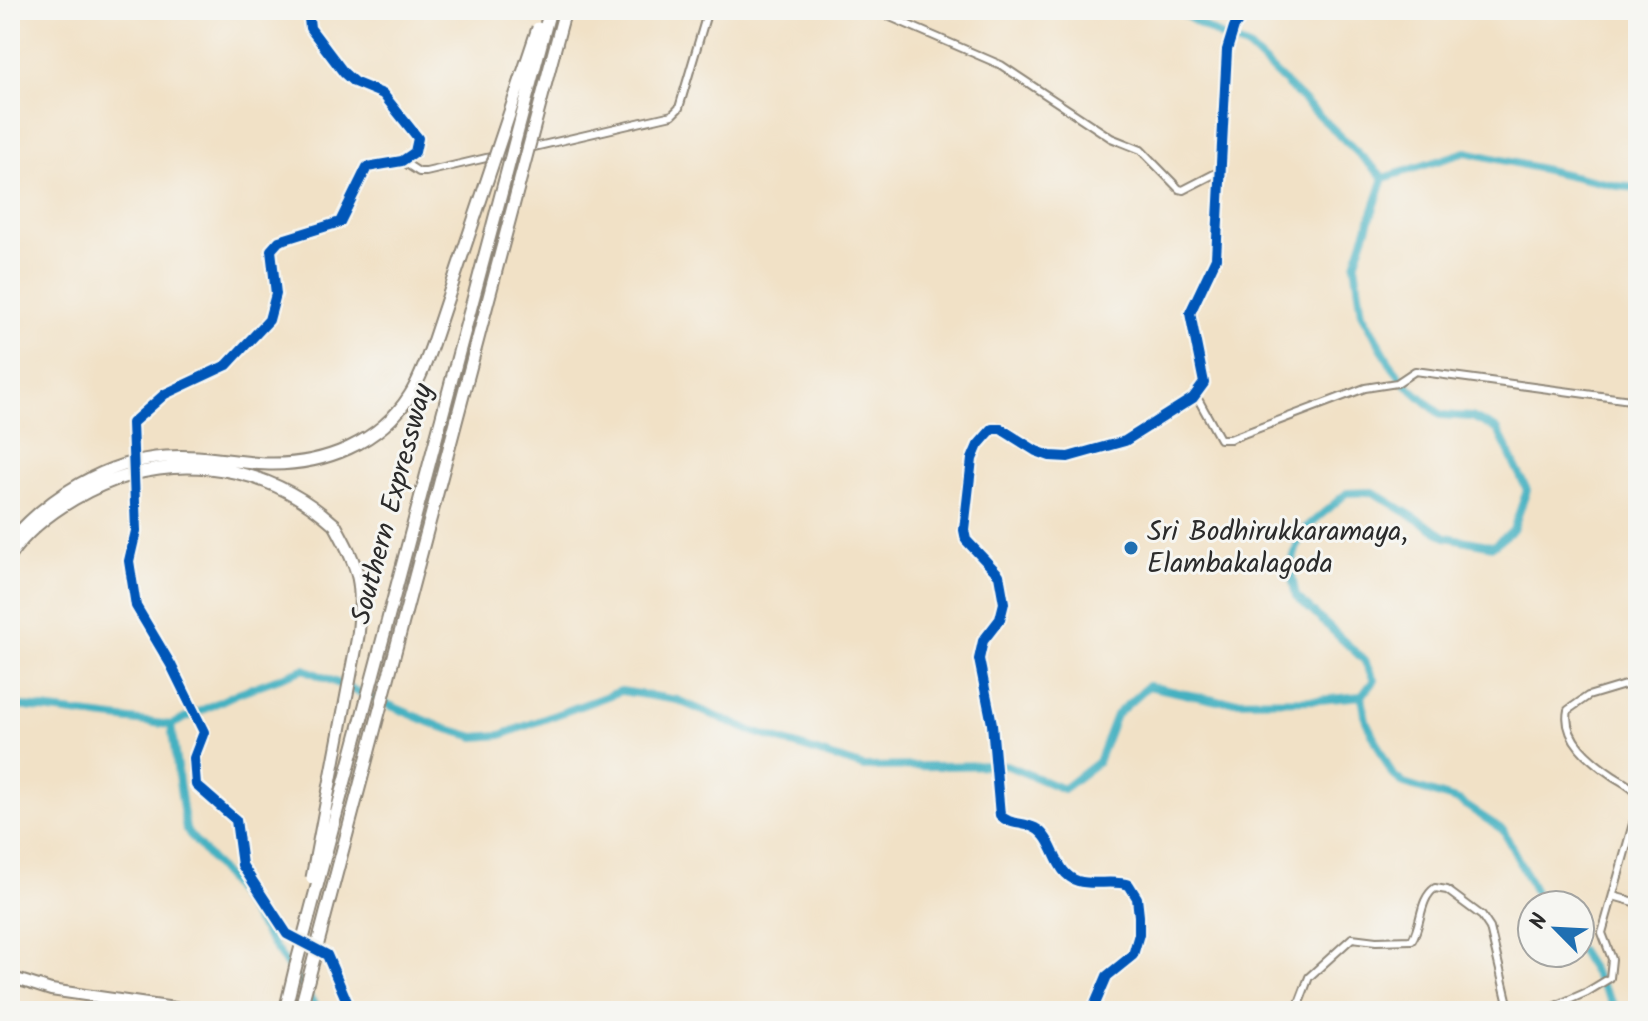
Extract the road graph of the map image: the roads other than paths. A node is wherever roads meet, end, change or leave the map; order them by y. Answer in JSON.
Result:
{"nodes":[{"id":1,"x":311,"y":10,"type":"edge"},
{"id":2,"x":543,"y":10,"type":"edge"},
{"id":3,"x":550,"y":10,"type":"edge"},
{"id":4,"x":565,"y":10,"type":"edge"},
{"id":5,"x":708,"y":10,"type":"edge"},
{"id":6,"x":874,"y":10,"type":"edge"},
{"id":7,"x":1247,"y":10,"type":"edge"},
{"id":8,"x":402,"y":161,"type":"junction"},
{"id":9,"x":1220,"y":171,"type":"junction"},
{"id":10,"x":1193,"y":398,"type":"junction"},
{"id":11,"x":1638,"y":401,"type":"edge"},
{"id":12,"x":10,"y":542,"type":"edge"},
{"id":13,"x":10,"y":555,"type":"edge"},
{"id":14,"x":1638,"y":681,"type":"edge"},
{"id":15,"x":1638,"y":795,"type":"edge"},
{"id":16,"x":1638,"y":806,"type":"edge"},
{"id":17,"x":1613,"y":896,"type":"junction"},
{"id":18,"x":1638,"y":903,"type":"edge"},
{"id":19,"x":296,"y":965,"type":"junction"},
{"id":20,"x":10,"y":977,"type":"edge"},
{"id":21,"x":195,"y":1011,"type":"edge"},
{"id":22,"x":285,"y":1011,"type":"edge"},
{"id":23,"x":300,"y":1011,"type":"edge"},
{"id":24,"x":351,"y":1011,"type":"edge"},
{"id":25,"x":1092,"y":1011,"type":"edge"},
{"id":26,"x":1296,"y":1011,"type":"edge"},
{"id":27,"x":1513,"y":1011,"type":"edge"},
{"id":28,"x":1544,"y":1011,"type":"edge"}],
"edges":[{"from":1,"to":8,"type":"street"},
{"from":2,"to":12,"type":"highway","bridge":true},
{"from":3,"to":19,"type":"highway","name":"Southern Expressway","bridge":true},
{"from":4,"to":23,"type":"highway","name":"Southern Expressway","bridge":true},
{"from":5,"to":8,"type":"street"},
{"from":6,"to":9,"type":"street"},
{"from":7,"to":9,"type":"street"},
{"from":8,"to":24,"type":"street"},
{"from":9,"to":10,"type":"street"},
{"from":10,"to":11,"type":"street"},
{"from":10,"to":25,"type":"street"},
{"from":13,"to":19,"type":"highway","bridge":true},
{"from":14,"to":15,"type":"street"},
{"from":16,"to":17,"type":"street"},
{"from":17,"to":18,"type":"street"},
{"from":17,"to":28,"type":"street"},
{"from":19,"to":22,"type":"highway","name":"Southern Expressway"},
{"from":20,"to":21,"type":"highway"},
{"from":26,"to":27,"type":"street"}]}
